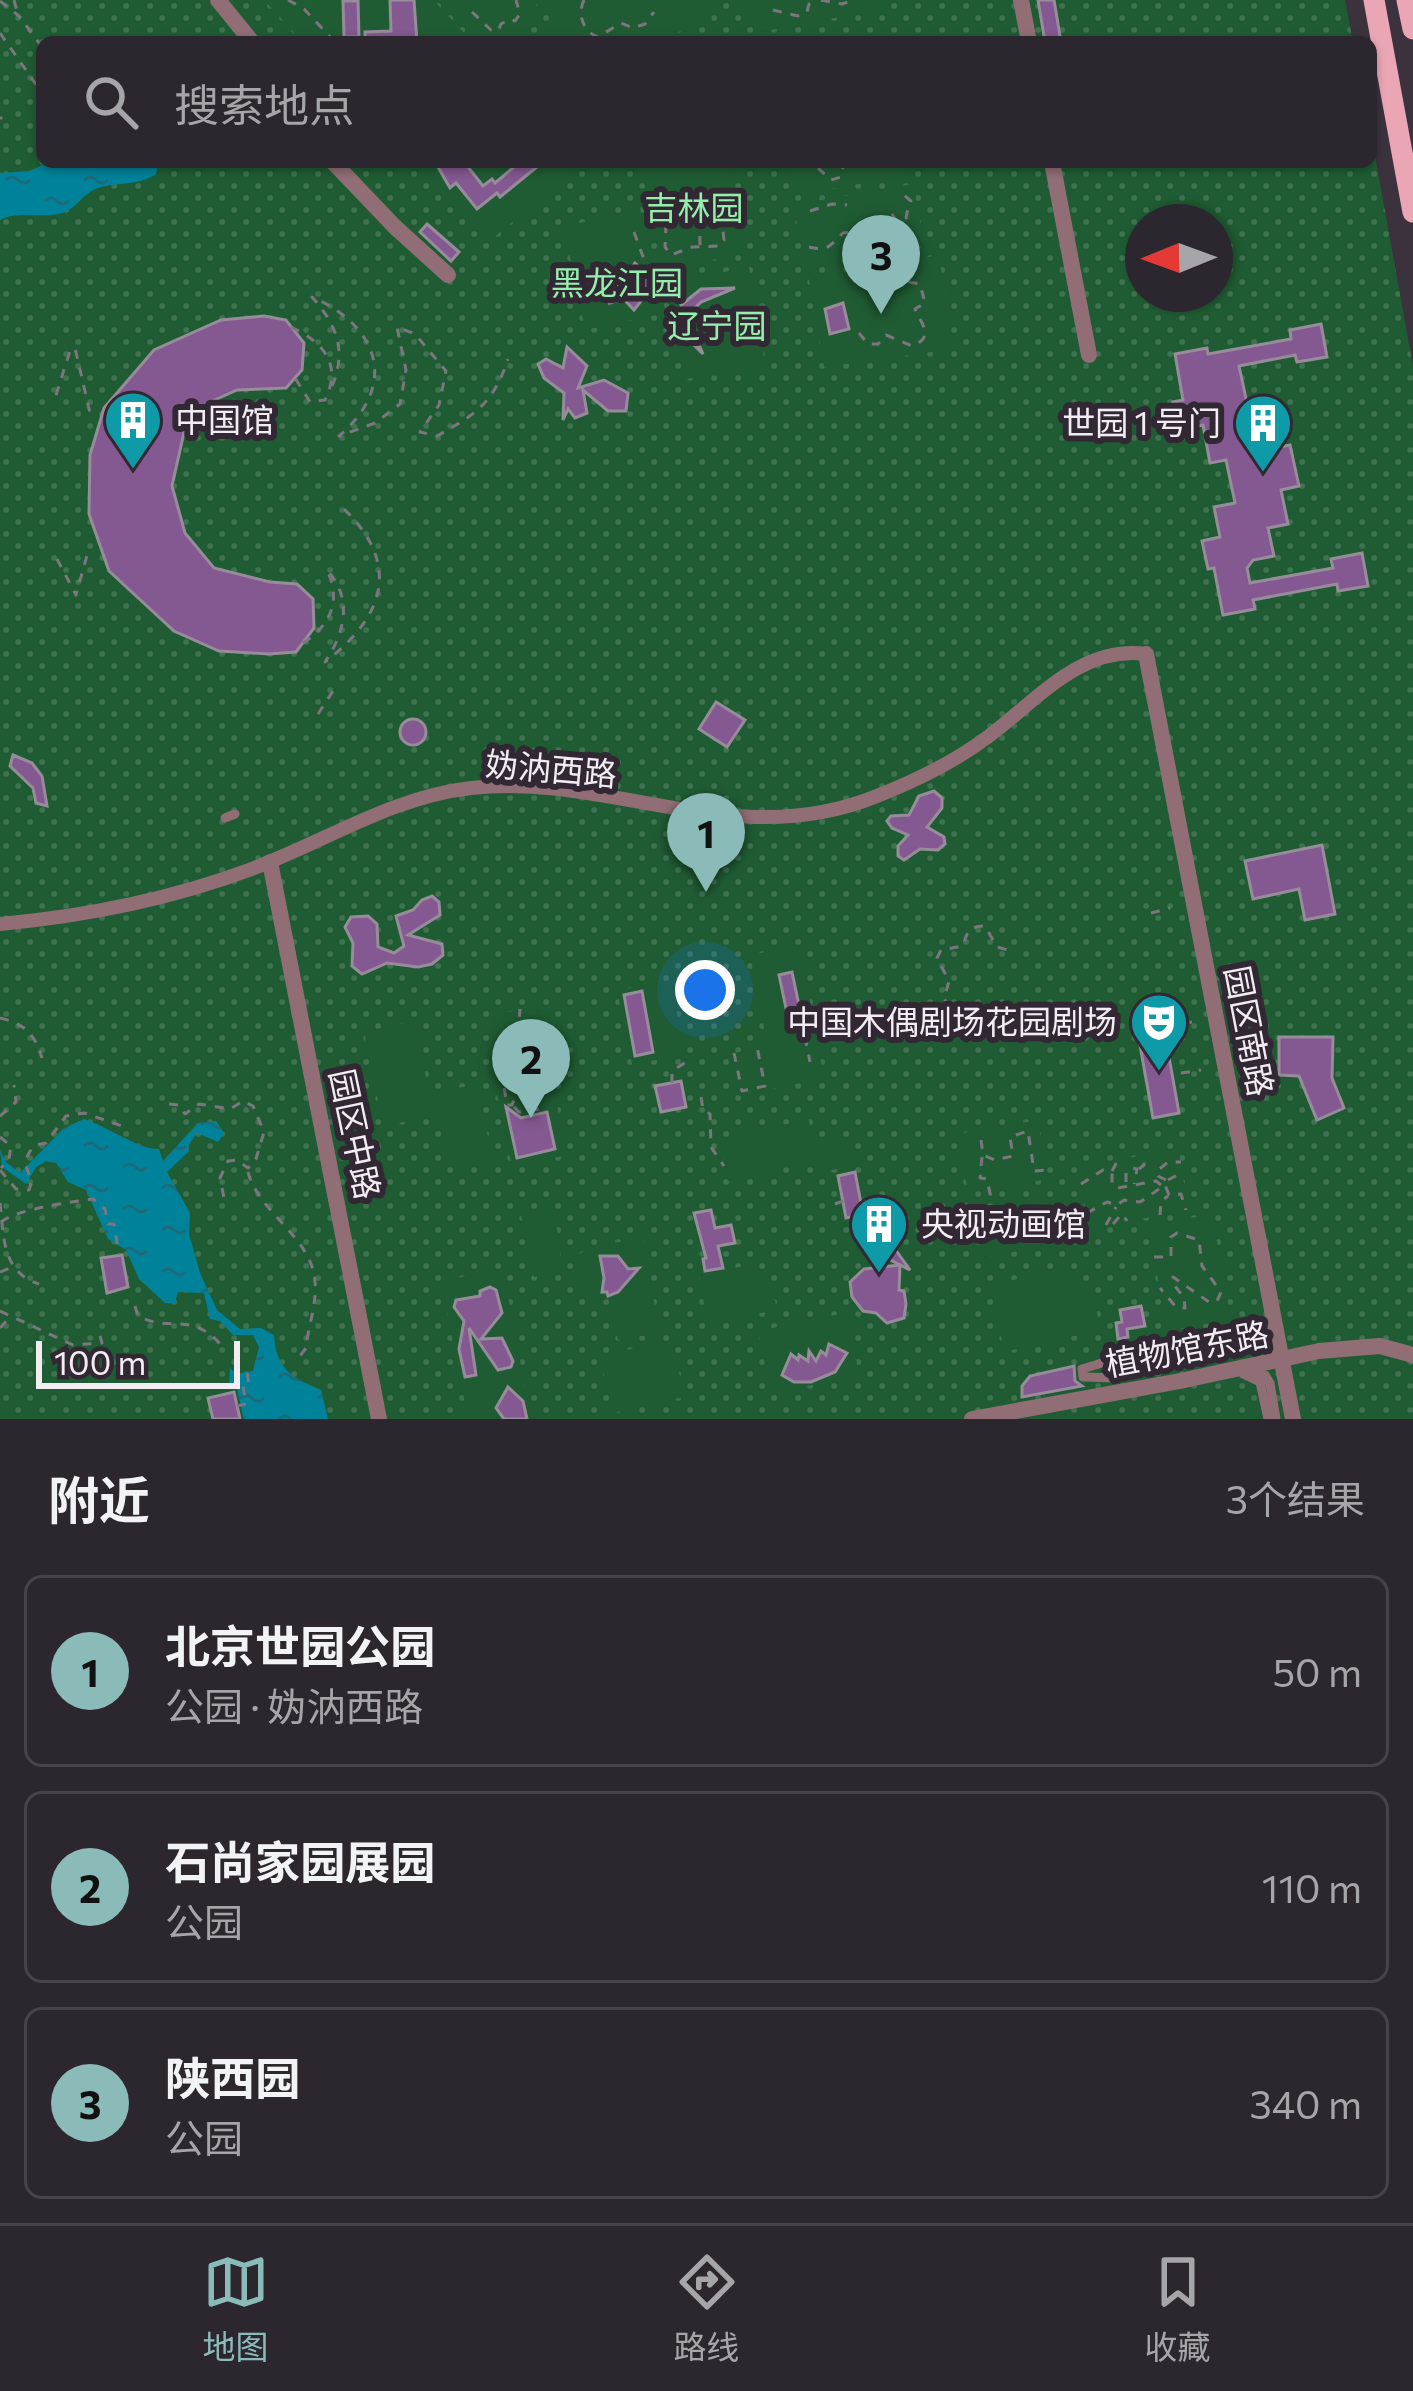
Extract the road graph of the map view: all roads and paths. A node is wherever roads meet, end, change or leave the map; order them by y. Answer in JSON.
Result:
{"nodes":[{"id":1,"x":14,"y":0,"type":"edge"},
{"id":2,"x":218,"y":0,"type":"edge"},
{"id":3,"x":288,"y":0,"type":"edge"},
{"id":4,"x":516,"y":0,"type":"edge"},
{"id":5,"x":584,"y":0,"type":"edge"},
{"id":6,"x":818,"y":0,"type":"edge"},
{"id":7,"x":853,"y":0,"type":"edge"},
{"id":8,"x":1021,"y":0,"type":"edge"},
{"id":9,"x":1374,"y":0,"type":"edge"},
{"id":10,"x":1407,"y":0,"type":"edge"},
{"id":11,"x":0,"y":1,"type":"edge"},
{"id":12,"x":773,"y":10,"type":"dead end"},
{"id":13,"x":472,"y":12,"type":"dead end"},
{"id":14,"x":654,"y":12,"type":"dead end"},
{"id":15,"x":19,"y":16,"type":"junction"},
{"id":16,"x":1413,"y":29,"type":"edge"},
{"id":17,"x":0,"y":33,"type":"edge"},
{"id":18,"x":247,"y":36,"type":"edge"},
{"id":19,"x":330,"y":36,"type":"edge"},
{"id":20,"x":595,"y":36,"type":"edge"},
{"id":21,"x":600,"y":36,"type":"edge"},
{"id":22,"x":1028,"y":36,"type":"edge"},
{"id":23,"x":36,"y":39,"type":"edge"},
{"id":24,"x":36,"y":84,"type":"edge"},
{"id":25,"x":339,"y":168,"type":"edge"},
{"id":26,"x":818,"y":168,"type":"dead end"},
{"id":27,"x":843,"y":168,"type":"edge"},
{"id":28,"x":1053,"y":168,"type":"edge"},
{"id":29,"x":904,"y":195,"type":"dead end"},
{"id":30,"x":718,"y":204,"type":"dead end"},
{"id":31,"x":847,"y":205,"type":"dead end"},
{"id":32,"x":810,"y":211,"type":"dead end"},
{"id":33,"x":1413,"y":212,"type":"edge"},
{"id":34,"x":721,"y":213,"type":"dead end"},
{"id":35,"x":892,"y":214,"type":"dead end"},
{"id":36,"x":904,"y":222,"type":"junction"},
{"id":37,"x":666,"y":224,"type":"dead end"},
{"id":38,"x":634,"y":232,"type":"dead end"},
{"id":39,"x":854,"y":232,"type":"dead end"},
{"id":40,"x":880,"y":232,"type":"dead end"},
{"id":41,"x":700,"y":247,"type":"junction"},
{"id":42,"x":809,"y":247,"type":"dead end"},
{"id":43,"x":642,"y":270,"type":"dead end"},
{"id":44,"x":448,"y":275,"type":"dead end"},
{"id":45,"x":862,"y":289,"type":"dead end"},
{"id":46,"x":623,"y":298,"type":"dead end"},
{"id":47,"x":608,"y":304,"type":"dead end"},
{"id":48,"x":291,"y":327,"type":"dead end"},
{"id":49,"x":859,"y":333,"type":"dead end"},
{"id":50,"x":1089,"y":355,"type":"dead end"},
{"id":51,"x":508,"y":359,"type":"dead end"},
{"id":52,"x":295,"y":378,"type":"dead end"},
{"id":53,"x":332,"y":386,"type":"junction"},
{"id":54,"x":56,"y":395,"type":"dead end"},
{"id":55,"x":90,"y":413,"type":"dead end"},
{"id":56,"x":344,"y":509,"type":"dead end"},
{"id":57,"x":89,"y":548,"type":"dead end"},
{"id":58,"x":57,"y":559,"type":"dead end"},
{"id":59,"x":303,"y":643,"type":"dead end"},
{"id":60,"x":1146,"y":654,"type":"joint"},
{"id":61,"x":333,"y":691,"type":"dead end"},
{"id":62,"x":318,"y":714,"type":"dead end"},
{"id":63,"x":270,"y":862,"type":"junction"},
{"id":64,"x":1170,"y":908,"type":"dead end"},
{"id":65,"x":1151,"y":913,"type":"dead end"},
{"id":66,"x":0,"y":924,"type":"edge"},
{"id":67,"x":1008,"y":950,"type":"dead end"},
{"id":68,"x":520,"y":1010,"type":"dead end"},
{"id":69,"x":0,"y":1018,"type":"edge"},
{"id":70,"x":978,"y":1022,"type":"dead end"},
{"id":71,"x":1192,"y":1022,"type":"dead end"},
{"id":72,"x":1172,"y":1026,"type":"dead end"},
{"id":73,"x":805,"y":1037,"type":"dead end"},
{"id":74,"x":758,"y":1047,"type":"dead end"},
{"id":75,"x":734,"y":1053,"type":"dead end"},
{"id":76,"x":42,"y":1058,"type":"dead end"},
{"id":77,"x":686,"y":1062,"type":"dead end"},
{"id":78,"x":810,"y":1062,"type":"dead end"},
{"id":79,"x":516,"y":1063,"type":"junction"},
{"id":80,"x":1201,"y":1070,"type":"dead end"},
{"id":81,"x":1181,"y":1072,"type":"dead end"},
{"id":82,"x":506,"y":1076,"type":"junction"},
{"id":83,"x":672,"y":1082,"type":"dead end"},
{"id":84,"x":520,"y":1084,"type":"junction"},
{"id":85,"x":14,"y":1085,"type":"dead end"},
{"id":86,"x":701,"y":1097,"type":"dead end"},
{"id":87,"x":169,"y":1104,"type":"dead end"},
{"id":88,"x":512,"y":1105,"type":"junction"},
{"id":89,"x":547,"y":1108,"type":"dead end"},
{"id":90,"x":532,"y":1110,"type":"junction"},
{"id":91,"x":0,"y":1116,"type":"edge"},
{"id":92,"x":122,"y":1126,"type":"dead end"},
{"id":93,"x":0,"y":1137,"type":"edge"},
{"id":94,"x":981,"y":1140,"type":"dead end"},
{"id":95,"x":983,"y":1155,"type":"junction"},
{"id":96,"x":1144,"y":1155,"type":"dead end"},
{"id":97,"x":1118,"y":1160,"type":"dead end"},
{"id":98,"x":1180,"y":1162,"type":"dead end"},
{"id":99,"x":724,"y":1166,"type":"dead end"},
{"id":100,"x":248,"y":1168,"type":"junction"},
{"id":101,"x":0,"y":1169,"type":"edge"},
{"id":102,"x":1137,"y":1169,"type":"junction"},
{"id":103,"x":1047,"y":1170,"type":"dead end"},
{"id":104,"x":1183,"y":1172,"type":"dead end"},
{"id":105,"x":1112,"y":1173,"type":"junction"},
{"id":106,"x":1082,"y":1184,"type":"dead end"},
{"id":107,"x":1126,"y":1184,"type":"junction"},
{"id":108,"x":1164,"y":1184,"type":"junction"},
{"id":109,"x":1132,"y":1188,"type":"junction"},
{"id":110,"x":1169,"y":1195,"type":"junction"},
{"id":111,"x":224,"y":1198,"type":"dead end"},
{"id":112,"x":991,"y":1198,"type":"dead end"},
{"id":113,"x":843,"y":1201,"type":"dead end"},
{"id":114,"x":0,"y":1203,"type":"edge"},
{"id":115,"x":835,"y":1204,"type":"dead end"},
{"id":116,"x":1117,"y":1205,"type":"junction"},
{"id":117,"x":1186,"y":1210,"type":"dead end"},
{"id":118,"x":1087,"y":1213,"type":"dead end"},
{"id":119,"x":1160,"y":1215,"type":"dead end"},
{"id":120,"x":1127,"y":1221,"type":"dead end"},
{"id":121,"x":1,"y":1222,"type":"edge"},
{"id":122,"x":1049,"y":1224,"type":"dead end"},
{"id":123,"x":978,"y":1231,"type":"dead end"},
{"id":124,"x":119,"y":1255,"type":"dead end"},
{"id":125,"x":1154,"y":1257,"type":"dead end"},
{"id":126,"x":15,"y":1265,"type":"junction"},
{"id":127,"x":0,"y":1272,"type":"edge"},
{"id":128,"x":40,"y":1284,"type":"dead end"},
{"id":129,"x":1160,"y":1288,"type":"dead end"},
{"id":130,"x":135,"y":1306,"type":"dead end"},
{"id":131,"x":0,"y":1312,"type":"edge"},
{"id":132,"x":8,"y":1318,"type":"junction"},
{"id":133,"x":0,"y":1328,"type":"edge"},
{"id":134,"x":99,"y":1332,"type":"dead end"},
{"id":135,"x":220,"y":1344,"type":"dead end"},
{"id":136,"x":1413,"y":1355,"type":"edge"},
{"id":137,"x":300,"y":1356,"type":"dead end"},
{"id":138,"x":1282,"y":1361,"type":"junction"},
{"id":139,"x":247,"y":1372,"type":"dead end"},
{"id":140,"x":236,"y":1406,"type":"dead end"},
{"id":141,"x":977,"y":1418,"type":"edge"},
{"id":142,"x":379,"y":1419,"type":"edge"},
{"id":143,"x":1272,"y":1419,"type":"edge"},
{"id":144,"x":1294,"y":1419,"type":"edge"}],
"edges":[{"from":1,"to":15,"type":"path"},
{"from":2,"to":18,"type":"street"},
{"from":3,"to":19,"type":"path"},
{"from":4,"to":13,"type":"path"},
{"from":5,"to":20,"type":"path"},
{"from":6,"to":7,"type":"path"},
{"from":6,"to":12,"type":"path"},
{"from":8,"to":22,"type":"street"},
{"from":9,"to":33,"type":"main road"},
{"from":10,"to":16,"type":"main road"},
{"from":11,"to":15,"type":"path"},
{"from":14,"to":21,"type":"path"},
{"from":15,"to":23,"type":"path"},
{"from":17,"to":24,"type":"path"},
{"from":25,"to":44,"type":"street"},
{"from":26,"to":27,"type":"path"},
{"from":28,"to":50,"type":"street"},
{"from":29,"to":36,"type":"path"},
{"from":30,"to":41,"type":"path"},
{"from":31,"to":32,"type":"path"},
{"from":34,"to":41,"type":"path"},
{"from":35,"to":36,"type":"path"},
{"from":36,"to":40,"type":"path"},
{"from":37,"to":41,"type":"path"},
{"from":38,"to":43,"type":"path"},
{"from":39,"to":42,"type":"path"},
{"from":45,"to":49,"type":"path"},
{"from":46,"to":47,"type":"path"},
{"from":48,"to":53,"type":"path"},
{"from":51,"to":53,"type":"path"},
{"from":52,"to":53,"type":"path"},
{"from":54,"to":55,"type":"path"},
{"from":56,"to":59,"type":"path"},
{"from":57,"to":58,"type":"path"},
{"from":60,"to":63,"type":"street","name":"妫汭西路"},
{"from":60,"to":138,"type":"street","name":"园区南路"},
{"from":61,"to":62,"type":"path"},
{"from":63,"to":66,"type":"street","name":"妫汭西路"},
{"from":63,"to":142,"type":"street","name":"园区中路"},
{"from":64,"to":65,"type":"path"},
{"from":67,"to":70,"type":"path"},
{"from":68,"to":79,"type":"path"},
{"from":69,"to":76,"type":"path"},
{"from":71,"to":72,"type":"path"},
{"from":73,"to":78,"type":"path"},
{"from":74,"to":75,"type":"path"},
{"from":77,"to":83,"type":"path"},
{"from":79,"to":82,"type":"path"},
{"from":79,"to":84,"type":"path"},
{"from":80,"to":81,"type":"path"},
{"from":82,"to":84,"type":"path"},
{"from":82,"to":88,"type":"path"},
{"from":84,"to":88,"type":"path"},
{"from":84,"to":90,"type":"path"},
{"from":85,"to":91,"type":"path"},
{"from":86,"to":99,"type":"path"},
{"from":87,"to":100,"type":"path"},
{"from":88,"to":90,"type":"path"},
{"from":89,"to":90,"type":"path"},
{"from":92,"to":101,"type":"path"},
{"from":93,"to":101,"type":"path"},
{"from":94,"to":95,"type":"path"},
{"from":95,"to":103,"type":"path"},
{"from":95,"to":112,"type":"path"},
{"from":96,"to":102,"type":"path"},
{"from":97,"to":105,"type":"path"},
{"from":98,"to":108,"type":"path"},
{"from":100,"to":111,"type":"path"},
{"from":100,"to":137,"type":"path"},
{"from":102,"to":107,"type":"path"},
{"from":102,"to":109,"type":"path"},
{"from":104,"to":108,"type":"path"},
{"from":105,"to":106,"type":"path"},
{"from":105,"to":107,"type":"path"},
{"from":107,"to":109,"type":"path"},
{"from":108,"to":109,"type":"path"},
{"from":108,"to":110,"type":"path"},
{"from":108,"to":116,"type":"path"},
{"from":110,"to":117,"type":"path"},
{"from":110,"to":119,"type":"path"},
{"from":113,"to":115,"type":"path"},
{"from":114,"to":121,"type":"path"},
{"from":116,"to":118,"type":"path"},
{"from":116,"to":120,"type":"path"},
{"from":121,"to":124,"type":"path"},
{"from":121,"to":126,"type":"path"},
{"from":122,"to":123,"type":"path"},
{"from":125,"to":129,"type":"path"},
{"from":126,"to":127,"type":"path"},
{"from":126,"to":128,"type":"path"},
{"from":130,"to":135,"type":"path"},
{"from":131,"to":132,"type":"path"},
{"from":132,"to":133,"type":"path"},
{"from":132,"to":134,"type":"path"},
{"from":136,"to":138,"type":"street","name":"植物馆东路"},
{"from":138,"to":141,"type":"street","name":"植物馆东路"},
{"from":138,"to":144,"type":"street","name":"园区南路"},
{"from":139,"to":140,"type":"path"},
{"from":143,"to":143,"type":"street"}]}
